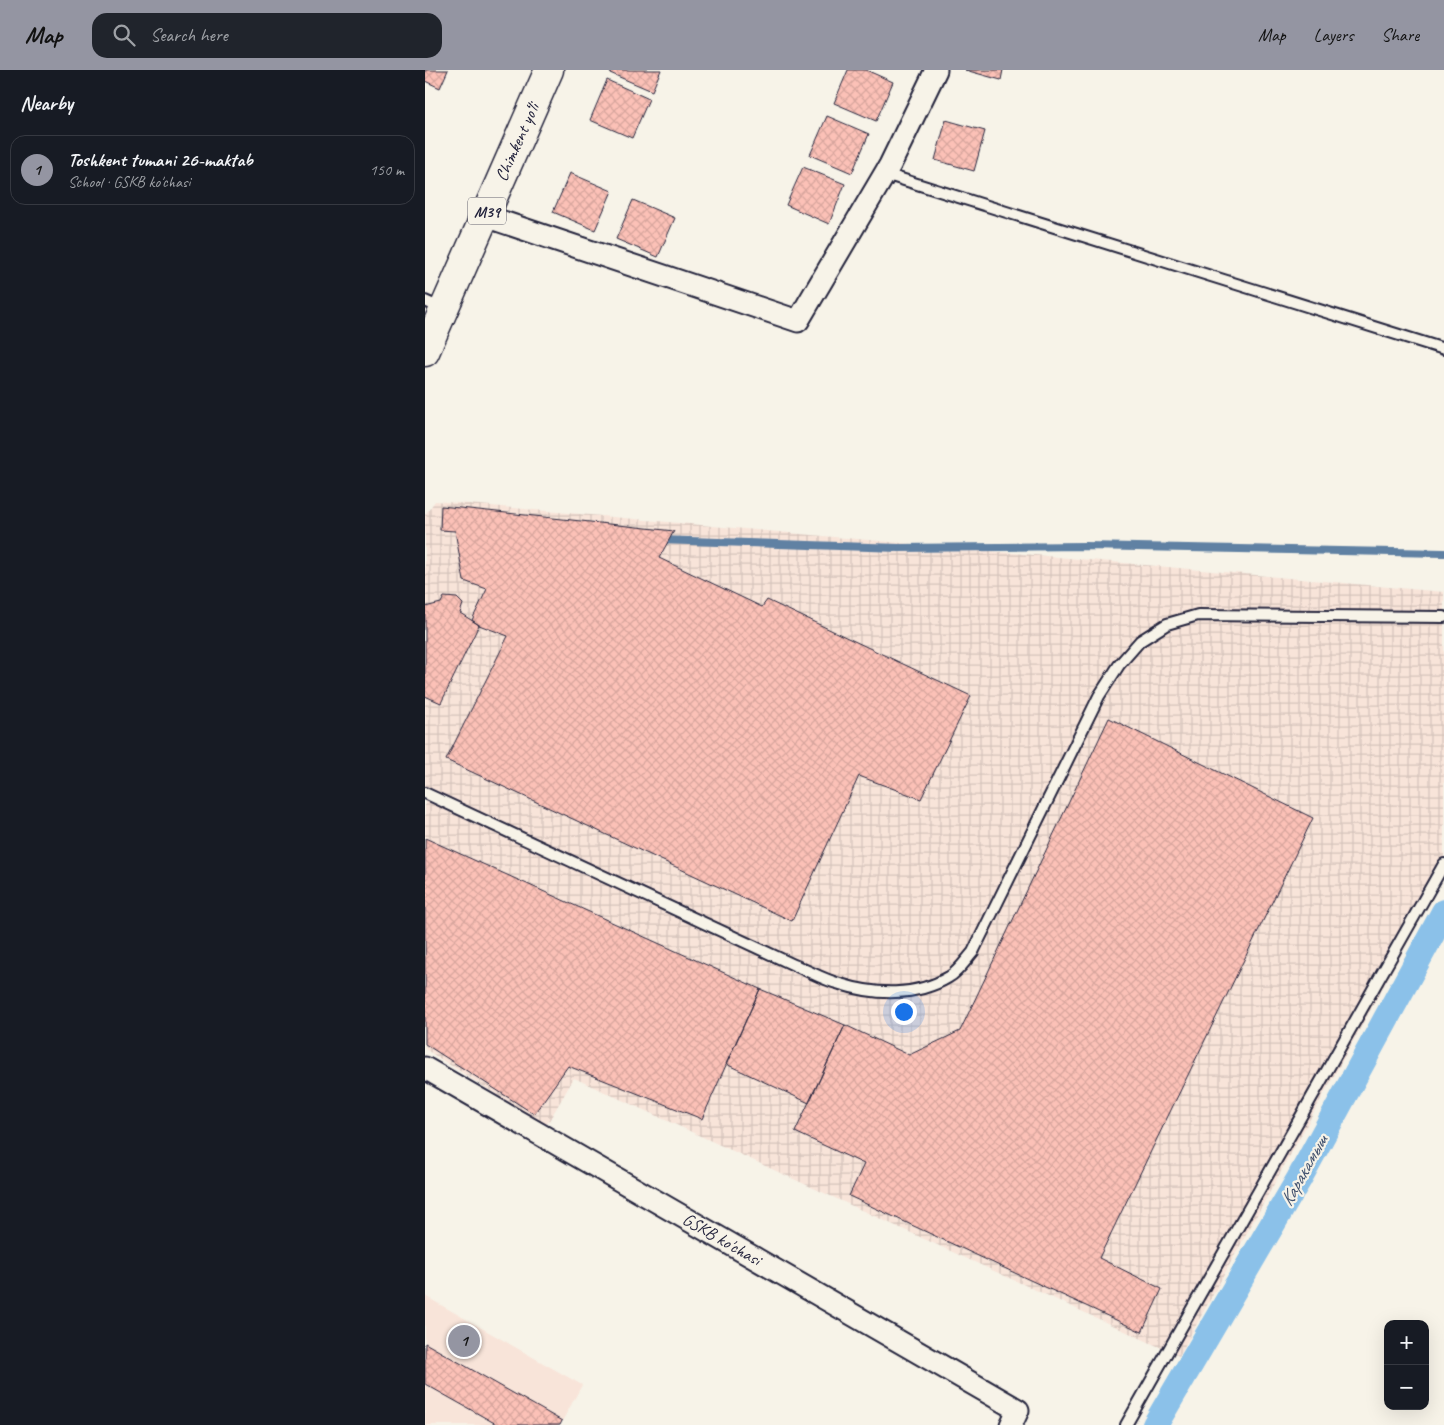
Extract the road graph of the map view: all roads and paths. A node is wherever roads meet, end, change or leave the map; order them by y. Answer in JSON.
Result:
{"nodes":[{"id":1,"x":549,"y":70,"type":"edge"},
{"id":2,"x":936,"y":70,"type":"edge"},
{"id":3,"x":885,"y":174,"type":"junction"},
{"id":4,"x":485,"y":216,"type":"junction"},
{"id":5,"x":434,"y":305,"type":"edge"},
{"id":6,"x":1444,"y":348,"type":"edge"},
{"id":7,"x":425,"y":352,"type":"edge"},
{"id":8,"x":1444,"y":617,"type":"edge"},
{"id":9,"x":425,"y":793,"type":"edge"},
{"id":10,"x":1444,"y":864,"type":"edge"},
{"id":11,"x":425,"y":1068,"type":"edge"},
{"id":12,"x":1015,"y":1418,"type":"edge"},
{"id":13,"x":1125,"y":1425,"type":"edge"}],
"edges":[{"from":1,"to":4,"type":"highway","name":"Chimkent yo‘li","number":"M39"},
{"from":2,"to":3,"type":"street"},
{"from":3,"to":4,"type":"street"},
{"from":3,"to":6,"type":"lane"},
{"from":4,"to":5,"type":"highway","name":"Chimkent yo‘li","number":"M39"},
{"from":5,"to":7,"type":"highway","name":"Chimkent yo‘li","number":"M39"},
{"from":8,"to":9,"type":"lane"},
{"from":10,"to":13,"type":"lane"},
{"from":11,"to":12,"type":"street","name":"GSKB ko'chasi"}]}
